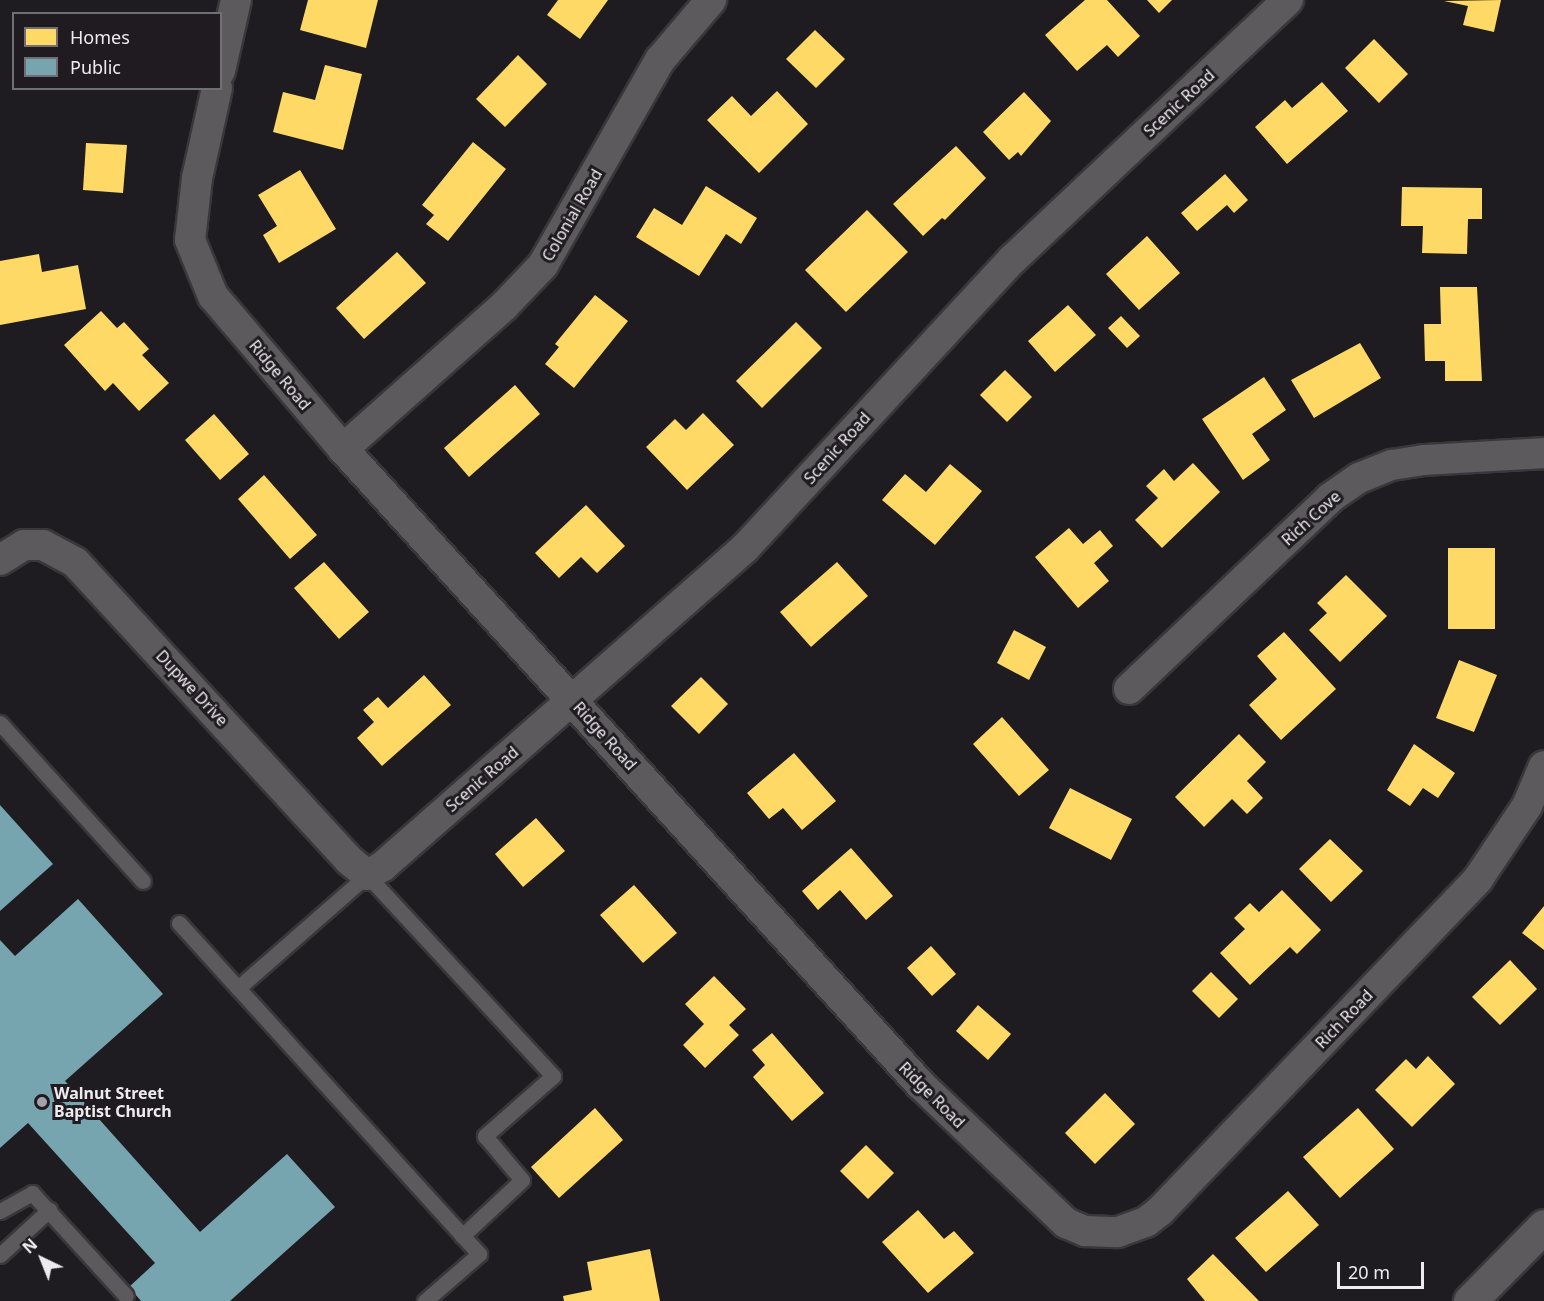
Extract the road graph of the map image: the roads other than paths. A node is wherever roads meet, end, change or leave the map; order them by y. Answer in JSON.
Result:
{"nodes":[{"id":1,"x":236,"y":0,"type":"edge"},
{"id":2,"x":711,"y":0,"type":"edge"},
{"id":3,"x":1288,"y":0,"type":"edge"},
{"id":4,"x":222,"y":62,"type":"edge"},
{"id":5,"x":217,"y":90,"type":"edge"},
{"id":6,"x":343,"y":449,"type":"junction"},
{"id":7,"x":1544,"y":453,"type":"edge"},
{"id":8,"x":0,"y":560,"type":"edge"},
{"id":9,"x":1129,"y":689,"type":"dead end"},
{"id":10,"x":573,"y":699,"type":"junction"},
{"id":11,"x":0,"y":723,"type":"edge"},
{"id":12,"x":1544,"y":766,"type":"edge"},
{"id":13,"x":367,"y":875,"type":"junction"},
{"id":14,"x":143,"y":881,"type":"dead end"},
{"id":15,"x":179,"y":922,"type":"dead end"},
{"id":16,"x":238,"y":988,"type":"junction"},
{"id":17,"x":49,"y":1210,"type":"junction"},
{"id":18,"x":0,"y":1211,"type":"edge"},
{"id":19,"x":1544,"y":1226,"type":"edge"},
{"id":20,"x":1106,"y":1231,"type":"joint"},
{"id":21,"x":462,"y":1236,"type":"junction"},
{"id":22,"x":0,"y":1255,"type":"edge"},
{"id":23,"x":126,"y":1296,"type":"dead end"},
{"id":24,"x":426,"y":1301,"type":"edge"},
{"id":25,"x":1470,"y":1301,"type":"edge"}],
"edges":[{"from":1,"to":4,"type":"street"},
{"from":2,"to":6,"type":"street","name":"Colonial Road"},
{"from":3,"to":10,"type":"street","name":"Scenic Road"},
{"from":5,"to":6,"type":"street","name":"Ridge Road"},
{"from":6,"to":10,"type":"street","name":"Ridge Road"},
{"from":7,"to":9,"type":"street","name":"Rich Cove"},
{"from":8,"to":13,"type":"street","name":"Dupwe Drive"},
{"from":10,"to":13,"type":"street","name":"Scenic Road"},
{"from":10,"to":20,"type":"street","name":"Ridge Road"},
{"from":11,"to":14,"type":"lane"},
{"from":12,"to":20,"type":"street","name":"Rich Road"},
{"from":13,"to":16,"type":"lane"},
{"from":13,"to":21,"type":"lane"},
{"from":15,"to":16,"type":"lane"},
{"from":16,"to":21,"type":"lane"},
{"from":17,"to":18,"type":"lane"},
{"from":17,"to":22,"type":"lane"},
{"from":17,"to":23,"type":"lane"},
{"from":19,"to":25,"type":"street"},
{"from":21,"to":24,"type":"lane"}]}
